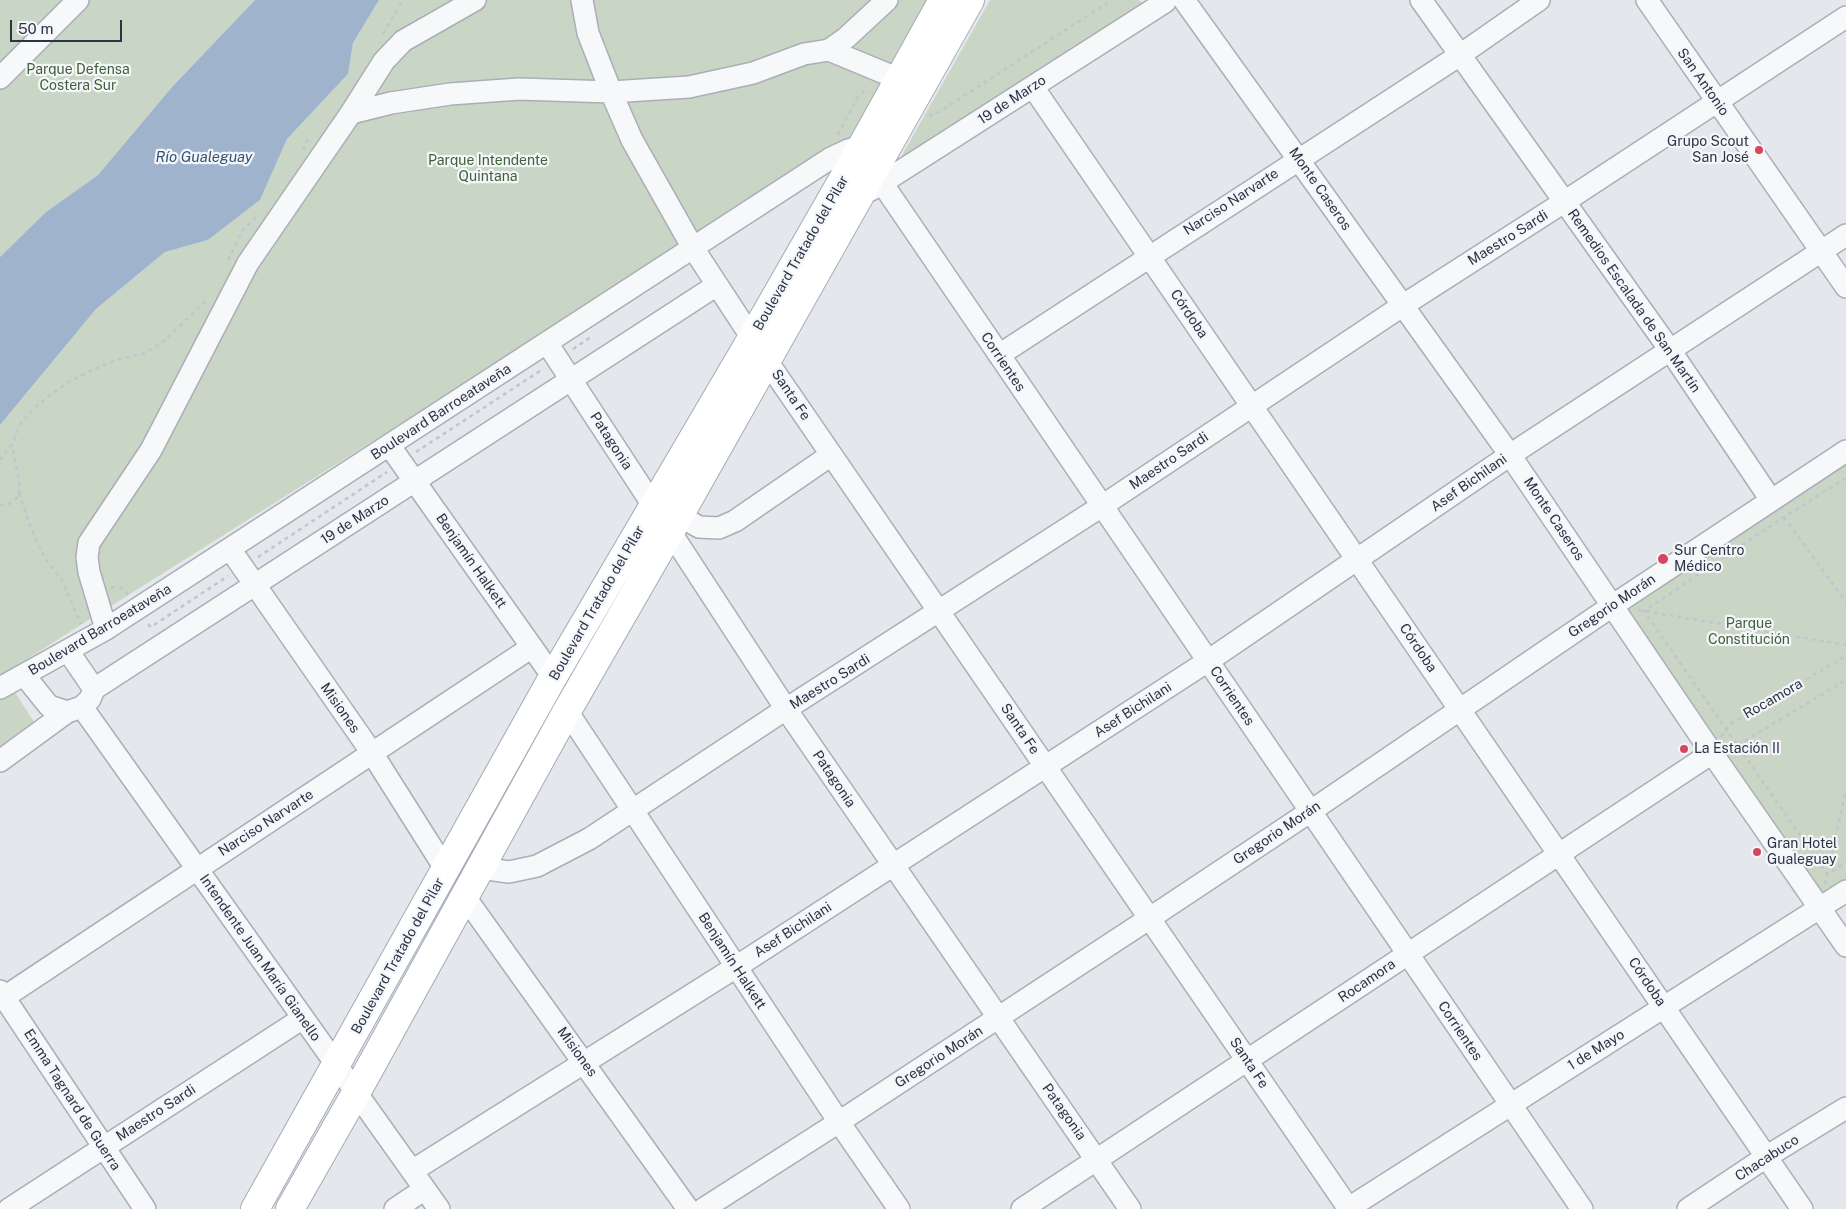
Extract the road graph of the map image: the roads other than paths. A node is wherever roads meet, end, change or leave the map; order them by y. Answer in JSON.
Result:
{"nodes":[{"id":1,"x":78,"y":0,"type":"edge"},
{"id":2,"x":474,"y":0,"type":"edge"},
{"id":3,"x":582,"y":0,"type":"edge"},
{"id":4,"x":887,"y":0,"type":"edge"},
{"id":5,"x":943,"y":0,"type":"edge"},
{"id":6,"x":970,"y":0,"type":"edge"},
{"id":7,"x":1420,"y":0,"type":"edge"},
{"id":8,"x":1539,"y":0,"type":"edge"},
{"id":9,"x":1647,"y":0,"type":"edge"},
{"id":10,"x":1176,"y":1,"type":"edge"},
{"id":11,"x":1846,"y":16,"type":"edge"},
{"id":12,"x":829,"y":50,"type":"junction"},
{"id":13,"x":1460,"y":55,"type":"junction"},
{"id":14,"x":0,"y":78,"type":"edge"},
{"id":15,"x":910,"y":84,"type":"junction"},
{"id":16,"x":1033,"y":87,"type":"junction"},
{"id":17,"x":611,"y":92,"type":"junction"},
{"id":18,"x":1716,"y":101,"type":"junction"},
{"id":19,"x":351,"y":113,"type":"junction"},
{"id":20,"x":1299,"y":159,"type":"junction"},
{"id":21,"x":875,"y":162,"type":"junction"},
{"id":22,"x":1564,"y":202,"type":"junction"},
{"id":23,"x":1846,"y":235,"type":"edge"},
{"id":24,"x":693,"y":248,"type":"junction"},
{"id":25,"x":1820,"y":252,"type":"junction"},
{"id":26,"x":1149,"y":256,"type":"junction"},
{"id":27,"x":805,"y":269,"type":"junction"},
{"id":28,"x":717,"y":285,"type":"junction"},
{"id":29,"x":1846,"y":287,"type":"edge"},
{"id":30,"x":1402,"y":306,"type":"junction"},
{"id":31,"x":752,"y":338,"type":"junction"},
{"id":32,"x":547,"y":343,"type":"junction"},
{"id":33,"x":1670,"y":350,"type":"junction"},
{"id":34,"x":998,"y":354,"type":"junction"},
{"id":35,"x":767,"y":361,"type":"junction"},
{"id":36,"x":571,"y":380,"type":"junction"},
{"id":37,"x":1252,"y":405,"type":"junction"},
{"id":38,"x":389,"y":445,"type":"junction"},
{"id":39,"x":1846,"y":451,"type":"edge"},
{"id":40,"x":1510,"y":454,"type":"junction"},
{"id":41,"x":831,"y":455,"type":"junction"},
{"id":42,"x":414,"y":481,"type":"junction"},
{"id":43,"x":1771,"y":500,"type":"junction"},
{"id":44,"x":653,"y":506,"type":"junction"},
{"id":45,"x":1102,"y":506,"type":"junction"},
{"id":46,"x":675,"y":524,"type":"junction"},
{"id":47,"x":230,"y":549,"type":"junction"},
{"id":48,"x":1358,"y":560,"type":"junction"},
{"id":49,"x":254,"y":585,"type":"junction"},
{"id":50,"x":1612,"y":606,"type":"junction"},
{"id":51,"x":940,"y":612,"type":"junction"},
{"id":52,"x":106,"y":629,"type":"junction"},
{"id":53,"x":532,"y":647,"type":"junction"},
{"id":54,"x":68,"y":651,"type":"junction"},
{"id":55,"x":1208,"y":661,"type":"junction"},
{"id":56,"x":24,"y":676,"type":"junction"},
{"id":57,"x":553,"y":677,"type":"junction"},
{"id":58,"x":0,"y":688,"type":"edge"},
{"id":59,"x":94,"y":689,"type":"junction"},
{"id":60,"x":74,"y":709,"type":"junction"},
{"id":61,"x":786,"y":709,"type":"junction"},
{"id":62,"x":1460,"y":709,"type":"junction"},
{"id":63,"x":567,"y":711,"type":"junction"},
{"id":64,"x":372,"y":753,"type":"junction"},
{"id":65,"x":1712,"y":753,"type":"junction"},
{"id":66,"x":0,"y":761,"type":"edge"},
{"id":67,"x":1046,"y":766,"type":"junction"},
{"id":68,"x":634,"y":810,"type":"junction"},
{"id":69,"x":1311,"y":811,"type":"junction"},
{"id":70,"x":1559,"y":854,"type":"junction"},
{"id":71,"x":893,"y":865,"type":"junction"},
{"id":72,"x":480,"y":868,"type":"junction"},
{"id":73,"x":197,"y":869,"type":"junction"},
{"id":74,"x":446,"y":870,"type":"junction"},
{"id":75,"x":1846,"y":891,"type":"edge"},
{"id":76,"x":465,"y":896,"type":"junction"},
{"id":77,"x":1819,"y":908,"type":"junction"},
{"id":78,"x":1150,"y":918,"type":"junction"},
{"id":79,"x":1846,"y":946,"type":"edge"},
{"id":80,"x":1408,"y":954,"type":"junction"},
{"id":81,"x":736,"y":967,"type":"junction"},
{"id":82,"x":1,"y":996,"type":"edge"},
{"id":83,"x":1664,"y":1007,"type":"junction"},
{"id":84,"x":303,"y":1018,"type":"junction"},
{"id":85,"x":998,"y":1018,"type":"junction"},
{"id":86,"x":1248,"y":1060,"type":"junction"},
{"id":87,"x":584,"y":1061,"type":"junction"},
{"id":88,"x":337,"y":1066,"type":"junction"},
{"id":89,"x":356,"y":1093,"type":"junction"},
{"id":90,"x":1510,"y":1104,"type":"junction"},
{"id":91,"x":1846,"y":1108,"type":"edge"},
{"id":92,"x":839,"y":1122,"type":"junction"},
{"id":93,"x":104,"y":1147,"type":"junction"},
{"id":94,"x":1766,"y":1157,"type":"junction"},
{"id":95,"x":1096,"y":1160,"type":"junction"},
{"id":96,"x":412,"y":1171,"type":"junction"},
{"id":97,"x":425,"y":1189,"type":"junction"},
{"id":98,"x":9,"y":1209,"type":"edge"},
{"id":99,"x":145,"y":1209,"type":"edge"},
{"id":100,"x":255,"y":1209,"type":"edge"},
{"id":101,"x":290,"y":1209,"type":"edge"},
{"id":102,"x":395,"y":1209,"type":"edge"},
{"id":103,"x":439,"y":1209,"type":"edge"},
{"id":104,"x":688,"y":1209,"type":"edge"},
{"id":105,"x":703,"y":1209,"type":"edge"},
{"id":106,"x":899,"y":1209,"type":"edge"},
{"id":107,"x":1022,"y":1209,"type":"edge"},
{"id":108,"x":1130,"y":1209,"type":"edge"},
{"id":109,"x":1348,"y":1209,"type":"edge"},
{"id":110,"x":1582,"y":1209,"type":"edge"},
{"id":111,"x":1688,"y":1209,"type":"edge"},
{"id":112,"x":1802,"y":1209,"type":"edge"}],
"edges":[{"from":1,"to":14,"type":"street"},
{"from":2,"to":19,"type":"street"},
{"from":3,"to":17,"type":"street","name":"Santa Fe"},
{"from":4,"to":12,"type":"street"},
{"from":5,"to":15,"type":"main road","name":"Boulevard Tratado del Pilar"},
{"from":6,"to":15,"type":"main road","name":"Boulevard Tratado del Pilar"},
{"from":7,"to":13,"type":"street","name":"Remedios Escalada de San Martín"},
{"from":8,"to":13,"type":"street","name":"Narciso Narvarte"},
{"from":9,"to":18,"type":"street","name":"San Antonio"},
{"from":10,"to":16,"type":"street","name":"19 de Marzo"},
{"from":10,"to":20,"type":"street","name":"Monte Caseros"},
{"from":11,"to":18,"type":"street","name":"Maestro Sardi"},
{"from":12,"to":15,"type":"street"},
{"from":12,"to":17,"type":"street"},
{"from":13,"to":20,"type":"street","name":"Narciso Narvarte"},
{"from":13,"to":22,"type":"street","name":"Remedios Escalada de San Martín"},
{"from":15,"to":21,"type":"main road","name":"Boulevard Tratado del Pilar"},
{"from":16,"to":21,"type":"street","name":"19 de Marzo"},
{"from":16,"to":26,"type":"street","name":"Córdoba"},
{"from":17,"to":19,"type":"street"},
{"from":17,"to":24,"type":"street","name":"Santa Fe"},
{"from":18,"to":22,"type":"street","name":"Maestro Sardi"},
{"from":18,"to":25,"type":"street","name":"San Antonio"},
{"from":19,"to":52,"type":"street"},
{"from":20,"to":26,"type":"street","name":"Narciso Narvarte"},
{"from":20,"to":30,"type":"street","name":"Monte Caseros"},
{"from":21,"to":24,"type":"street","name":"Boulevard Barroeataveña"},
{"from":21,"to":27,"type":"main road","name":"Boulevard Tratado del Pilar"},
{"from":21,"to":27,"type":"main road","name":"Boulevard Tratado del Pilar"},
{"from":21,"to":34,"type":"street","name":"Corrientes"},
{"from":22,"to":30,"type":"street","name":"Maestro Sardi"},
{"from":22,"to":33,"type":"street","name":"Remedios Escalada de San Martín"},
{"from":23,"to":25,"type":"street","name":"Asef Bichilani"},
{"from":24,"to":28,"type":"street","name":"Santa Fe"},
{"from":24,"to":32,"type":"street","name":"Boulevard Barroeataveña"},
{"from":25,"to":29,"type":"street","name":"San Antonio"},
{"from":25,"to":33,"type":"street","name":"Asef Bichilani"},
{"from":26,"to":34,"type":"street","name":"Narciso Narvarte"},
{"from":26,"to":37,"type":"street","name":"Córdoba"},
{"from":27,"to":31,"type":"main road","name":"Boulevard Tratado del Pilar"},
{"from":27,"to":35,"type":"main road","name":"Boulevard Tratado del Pilar"},
{"from":28,"to":31,"type":"street","name":"Santa Fe"},
{"from":28,"to":36,"type":"street","name":"19 de Marzo"},
{"from":30,"to":37,"type":"street","name":"Maestro Sardi"},
{"from":30,"to":40,"type":"street","name":"Monte Caseros"},
{"from":31,"to":35,"type":"street","name":"Santa Fe"},
{"from":31,"to":44,"type":"main road","name":"Boulevard Tratado del Pilar"},
{"from":32,"to":36,"type":"street","name":"Patagonia"},
{"from":32,"to":38,"type":"street","name":"Boulevard Barroeataveña"},
{"from":33,"to":40,"type":"street","name":"Asef Bichilani"},
{"from":33,"to":43,"type":"street","name":"Remedios Escalada de San Martín"},
{"from":34,"to":45,"type":"street","name":"Corrientes"},
{"from":35,"to":41,"type":"street","name":"Santa Fe"},
{"from":35,"to":46,"type":"main road","name":"Boulevard Tratado del Pilar"},
{"from":36,"to":42,"type":"street","name":"19 de Marzo"},
{"from":36,"to":44,"type":"street","name":"Patagonia"},
{"from":37,"to":45,"type":"street","name":"Maestro Sardi"},
{"from":37,"to":48,"type":"street","name":"Córdoba"},
{"from":38,"to":42,"type":"street","name":"Benjamín Halkett"},
{"from":38,"to":47,"type":"street","name":"Boulevard Barroeataveña"},
{"from":39,"to":43,"type":"street","name":"Gregorio Morán"},
{"from":40,"to":48,"type":"street","name":"Asef Bichilani"},
{"from":40,"to":50,"type":"street","name":"Monte Caseros"},
{"from":41,"to":46,"type":"street"},
{"from":41,"to":51,"type":"street","name":"Santa Fe"},
{"from":42,"to":49,"type":"street","name":"19 de Marzo"},
{"from":42,"to":53,"type":"street","name":"Benjamín Halkett"},
{"from":43,"to":50,"type":"street","name":"Gregorio Morán"},
{"from":44,"to":46,"type":"street","name":"Patagonia"},
{"from":44,"to":57,"type":"main road","name":"Boulevard Tratado del Pilar"},
{"from":45,"to":51,"type":"street","name":"Maestro Sardi"},
{"from":45,"to":55,"type":"street","name":"Corrientes"},
{"from":46,"to":61,"type":"street","name":"Patagonia"},
{"from":46,"to":63,"type":"main road","name":"Boulevard Tratado del Pilar"},
{"from":47,"to":49,"type":"street","name":"Misiones"},
{"from":47,"to":52,"type":"street","name":"Boulevard Barroeataveña"},
{"from":48,"to":55,"type":"street","name":"Asef Bichilani"},
{"from":48,"to":62,"type":"street","name":"Córdoba"},
{"from":49,"to":59,"type":"street","name":"19 de Marzo"},
{"from":49,"to":64,"type":"street","name":"Misiones"},
{"from":50,"to":62,"type":"street","name":"Gregorio Morán"},
{"from":50,"to":65,"type":"street","name":"Monte Caseros"},
{"from":51,"to":61,"type":"street","name":"Maestro Sardi"},
{"from":51,"to":67,"type":"street","name":"Santa Fe"},
{"from":52,"to":54,"type":"street","name":"Boulevard Barroeataveña"},
{"from":53,"to":57,"type":"street","name":"Benjamín Halkett"},
{"from":53,"to":64,"type":"street","name":"Narciso Narvarte"},
{"from":54,"to":56,"type":"street","name":"Boulevard Barroeataveña"},
{"from":54,"to":59,"type":"street"},
{"from":55,"to":67,"type":"street","name":"Asef Bichilani"},
{"from":55,"to":69,"type":"street","name":"Corrientes"},
{"from":56,"to":58,"type":"street","name":"Boulevard Barroeataveña"},
{"from":56,"to":60,"type":"street","name":"Intendente Juan María Gianello"},
{"from":57,"to":74,"type":"main road","name":"Boulevard Tratado del Pilar"},
{"from":59,"to":60,"type":"street","name":"19 de Marzo"},
{"from":60,"to":66,"type":"street","name":"19 de Marzo"},
{"from":60,"to":73,"type":"street","name":"Intendente Juan María Gianello"},
{"from":61,"to":68,"type":"street","name":"Maestro Sardi"},
{"from":61,"to":71,"type":"street","name":"Patagonia"},
{"from":62,"to":69,"type":"street","name":"Gregorio Morán"},
{"from":62,"to":70,"type":"street","name":"Córdoba"},
{"from":63,"to":68,"type":"street","name":"Benjamín Halkett"},
{"from":63,"to":72,"type":"main road","name":"Boulevard Tratado del Pilar"},
{"from":64,"to":73,"type":"street","name":"Narciso Narvarte"},
{"from":64,"to":74,"type":"street","name":"Misiones"},
{"from":65,"to":70,"type":"street","name":"Rocamora"},
{"from":65,"to":77,"type":"street","name":"Monte Caseros"},
{"from":67,"to":71,"type":"street","name":"Asef Bichilani"},
{"from":67,"to":78,"type":"street","name":"Santa Fe"},
{"from":68,"to":72,"type":"street","name":"Maestro Sardi"},
{"from":68,"to":81,"type":"street","name":"Benjamín Halkett"},
{"from":69,"to":78,"type":"street","name":"Gregorio Morán"},
{"from":69,"to":80,"type":"street","name":"Corrientes"},
{"from":70,"to":80,"type":"street","name":"Rocamora"},
{"from":70,"to":83,"type":"street","name":"Córdoba"},
{"from":71,"to":81,"type":"street","name":"Asef Bichilani"},
{"from":71,"to":85,"type":"street","name":"Patagonia"},
{"from":72,"to":76,"type":"main road","name":"Boulevard Tratado del Pilar"},
{"from":73,"to":82,"type":"street","name":"Narciso Narvarte"},
{"from":73,"to":84,"type":"street","name":"Intendente Juan María Gianello"},
{"from":74,"to":88,"type":"main road","name":"Boulevard Tratado del Pilar"},
{"from":75,"to":77,"type":"street","name":"1 de Mayo"},
{"from":76,"to":87,"type":"street","name":"Misiones"},
{"from":76,"to":89,"type":"main road","name":"Boulevard Tratado del Pilar"},
{"from":77,"to":79,"type":"street","name":"Monte Caseros"},
{"from":77,"to":83,"type":"street","name":"1 de Mayo"},
{"from":78,"to":85,"type":"street","name":"Gregorio Morán"},
{"from":78,"to":86,"type":"street","name":"Santa Fe"},
{"from":80,"to":86,"type":"street","name":"Rocamora"},
{"from":80,"to":90,"type":"street","name":"Corrientes"},
{"from":81,"to":87,"type":"street","name":"Asef Bichilani"},
{"from":81,"to":92,"type":"street","name":"Benjamín Halkett"},
{"from":82,"to":93,"type":"street","name":"Emma Tagnard de Guerra"},
{"from":83,"to":90,"type":"street","name":"1 de Mayo"},
{"from":83,"to":94,"type":"street","name":"Córdoba"},
{"from":84,"to":88,"type":"street","name":"Intendente Juan María Gianello"},
{"from":84,"to":93,"type":"street","name":"Maestro Sardi"},
{"from":85,"to":92,"type":"street","name":"Gregorio Morán"},
{"from":85,"to":95,"type":"street","name":"Patagonia"},
{"from":86,"to":95,"type":"street","name":"Rocamora"},
{"from":86,"to":109,"type":"street","name":"Santa Fe"},
{"from":87,"to":96,"type":"street","name":"Asef Bichilani"},
{"from":87,"to":104,"type":"street","name":"Misiones"},
{"from":88,"to":89,"type":"street","name":"Intendente Juan María Gianello"},
{"from":88,"to":100,"type":"main road","name":"Boulevard Tratado del Pilar"},
{"from":89,"to":96,"type":"street","name":"Intendente Juan María Gianello"},
{"from":89,"to":101,"type":"main road","name":"Boulevard Tratado del Pilar"},
{"from":90,"to":109,"type":"street","name":"1 de Mayo"},
{"from":90,"to":110,"type":"street","name":"Corrientes"},
{"from":91,"to":94,"type":"street","name":"Chacabuco"},
{"from":92,"to":105,"type":"street","name":"Gregorio Morán"},
{"from":92,"to":106,"type":"street","name":"Benjamín Halkett"},
{"from":93,"to":98,"type":"street","name":"Maestro Sardi"},
{"from":93,"to":99,"type":"street","name":"Emma Tagnard de Guerra"},
{"from":94,"to":111,"type":"street","name":"Chacabuco"},
{"from":94,"to":112,"type":"street","name":"Córdoba"},
{"from":95,"to":107,"type":"street","name":"Rocamora"},
{"from":95,"to":108,"type":"street","name":"Patagonia"},
{"from":96,"to":97,"type":"street","name":"Intendente Juan María Gianello"},
{"from":97,"to":102,"type":"street"},
{"from":97,"to":103,"type":"street","name":"Intendente Juan María Gianello"}]}
